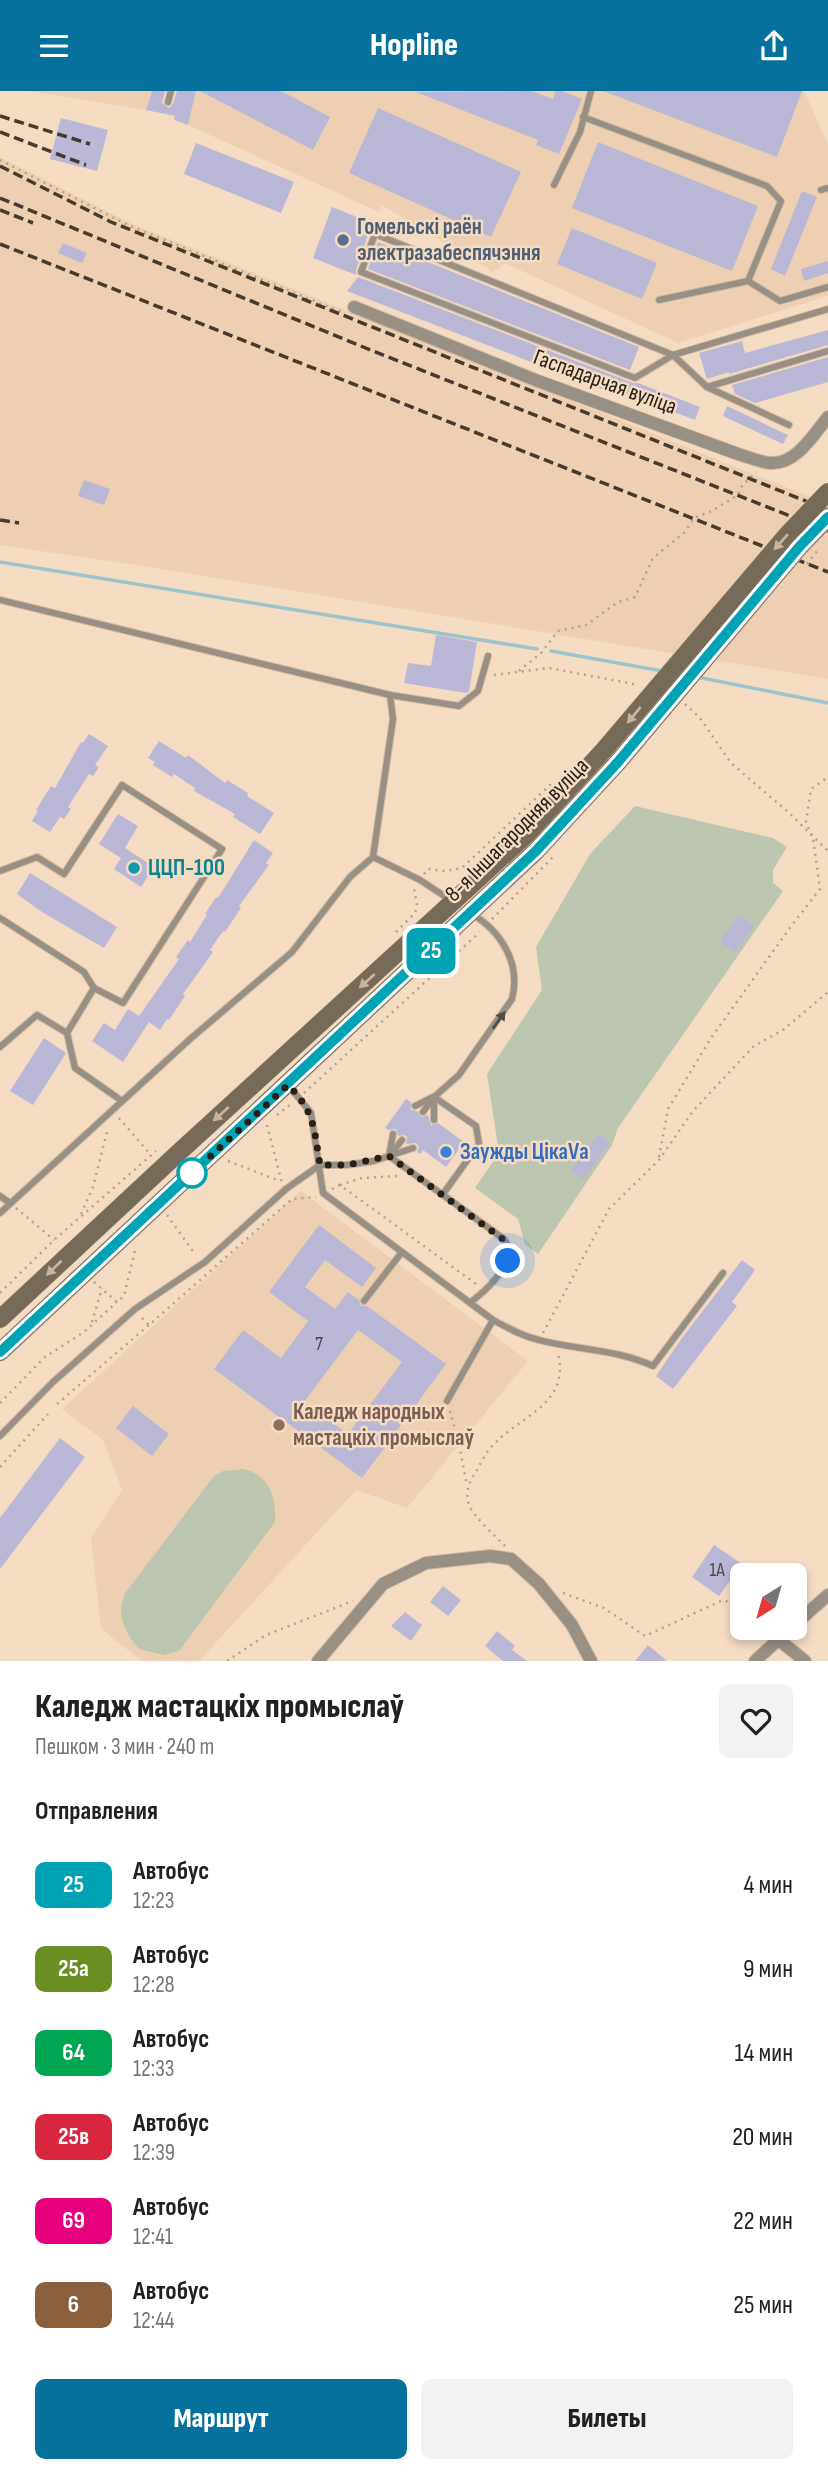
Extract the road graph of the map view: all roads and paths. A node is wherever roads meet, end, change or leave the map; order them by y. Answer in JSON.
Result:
{"nodes":[{"id":1,"x":172,"y":91,"type":"edge"},
{"id":2,"x":591,"y":91,"type":"edge"},
{"id":3,"x":168,"y":102,"type":"dead end"},
{"id":4,"x":583,"y":117,"type":"junction"},
{"id":5,"x":0,"y":160,"type":"edge"},
{"id":6,"x":554,"y":185,"type":"dead end"},
{"id":7,"x":748,"y":281,"type":"junction"},
{"id":8,"x":828,"y":287,"type":"edge"},
{"id":9,"x":659,"y":300,"type":"dead end"},
{"id":10,"x":354,"y":307,"type":"joint"},
{"id":11,"x":828,"y":309,"type":"edge"},
{"id":12,"x":828,"y":351,"type":"edge"},
{"id":13,"x":673,"y":355,"type":"junction"},
{"id":14,"x":707,"y":387,"type":"junction"},
{"id":15,"x":828,"y":417,"type":"edge"},
{"id":16,"x":789,"y":425,"type":"dead end"},
{"id":17,"x":771,"y":463,"type":"junction"},
{"id":18,"x":828,"y":492,"type":"edge"},
{"id":19,"x":828,"y":517,"type":"edge"},
{"id":20,"x":0,"y":600,"type":"edge"},
{"id":21,"x":488,"y":656,"type":"dead end"},
{"id":22,"x":517,"y":672,"type":"junction"},
{"id":23,"x":482,"y":676,"type":"junction"},
{"id":24,"x":646,"y":686,"type":"dead end"},
{"id":25,"x":390,"y":695,"type":"junction"},
{"id":26,"x":680,"y":699,"type":"dead end"},
{"id":27,"x":611,"y":756,"type":"junction"},
{"id":28,"x":828,"y":776,"type":"edge"},
{"id":29,"x":557,"y":778,"type":"dead end"},
{"id":30,"x":813,"y":838,"type":"junction"},
{"id":31,"x":828,"y":852,"type":"edge"},
{"id":32,"x":373,"y":857,"type":"junction"},
{"id":33,"x":0,"y":871,"type":"edge"},
{"id":34,"x":420,"y":880,"type":"junction"},
{"id":35,"x":453,"y":902,"type":"junction"},
{"id":36,"x":470,"y":913,"type":"junction"},
{"id":37,"x":0,"y":918,"type":"edge"},
{"id":38,"x":395,"y":932,"type":"dead end"},
{"id":39,"x":94,"y":988,"type":"junction"},
{"id":40,"x":828,"y":992,"type":"edge"},
{"id":41,"x":67,"y":1033,"type":"junction"},
{"id":42,"x":0,"y":1047,"type":"edge"},
{"id":43,"x":272,"y":1068,"type":"junction"},
{"id":44,"x":288,"y":1085,"type":"junction"},
{"id":45,"x":434,"y":1097,"type":"junction"},
{"id":46,"x":122,"y":1101,"type":"junction"},
{"id":47,"x":415,"y":1106,"type":"dead end"},
{"id":48,"x":112,"y":1111,"type":"junction"},
{"id":49,"x":424,"y":1112,"type":"dead end"},
{"id":50,"x":434,"y":1120,"type":"dead end"},
{"id":51,"x":266,"y":1123,"type":"dead end"},
{"id":52,"x":393,"y":1134,"type":"dead end"},
{"id":53,"x":402,"y":1140,"type":"dead end"},
{"id":54,"x":413,"y":1148,"type":"dead end"},
{"id":55,"x":389,"y":1156,"type":"junction"},
{"id":56,"x":226,"y":1160,"type":"dead end"},
{"id":57,"x":659,"y":1160,"type":"junction"},
{"id":58,"x":320,"y":1165,"type":"junction"},
{"id":59,"x":408,"y":1175,"type":"dead end"},
{"id":60,"x":340,"y":1185,"type":"junction"},
{"id":61,"x":323,"y":1193,"type":"junction"},
{"id":62,"x":443,"y":1194,"type":"junction"},
{"id":63,"x":0,"y":1196,"type":"edge"},
{"id":64,"x":10,"y":1203,"type":"junction"},
{"id":65,"x":0,"y":1213,"type":"edge"},
{"id":66,"x":167,"y":1215,"type":"dead end"},
{"id":67,"x":80,"y":1218,"type":"junction"},
{"id":68,"x":54,"y":1240,"type":"junction"},
{"id":69,"x":136,"y":1242,"type":"dead end"},
{"id":70,"x":402,"y":1252,"type":"junction"},
{"id":71,"x":195,"y":1254,"type":"dead end"},
{"id":72,"x":723,"y":1273,"type":"dead end"},
{"id":73,"x":93,"y":1281,"type":"dead end"},
{"id":74,"x":475,"y":1284,"type":"dead end"},
{"id":75,"x":102,"y":1288,"type":"junction"},
{"id":76,"x":0,"y":1293,"type":"edge"},
{"id":77,"x":364,"y":1301,"type":"dead end"},
{"id":78,"x":117,"y":1302,"type":"junction"},
{"id":79,"x":471,"y":1302,"type":"junction"},
{"id":80,"x":142,"y":1318,"type":"dead end"},
{"id":81,"x":0,"y":1319,"type":"edge"},
{"id":82,"x":493,"y":1320,"type":"junction"},
{"id":83,"x":91,"y":1325,"type":"junction"},
{"id":84,"x":149,"y":1325,"type":"junction"},
{"id":85,"x":539,"y":1340,"type":"junction"},
{"id":86,"x":555,"y":1343,"type":"junction"},
{"id":87,"x":0,"y":1352,"type":"edge"},
{"id":88,"x":447,"y":1401,"type":"joint"},
{"id":89,"x":0,"y":1403,"type":"edge"},
{"id":90,"x":57,"y":1404,"type":"dead end"},
{"id":91,"x":48,"y":1414,"type":"dead end"},
{"id":92,"x":0,"y":1436,"type":"edge"},
{"id":93,"x":0,"y":1467,"type":"edge"},
{"id":94,"x":467,"y":1486,"type":"junction"},
{"id":95,"x":504,"y":1546,"type":"dead end"},
{"id":96,"x":539,"y":1584,"type":"junction"},
{"id":97,"x":828,"y":1595,"type":"edge"},
{"id":98,"x":359,"y":1597,"type":"dead end"},
{"id":99,"x":730,"y":1603,"type":"edge"},
{"id":100,"x":807,"y":1614,"type":"edge"},
{"id":101,"x":779,"y":1640,"type":"joint"},
{"id":102,"x":227,"y":1661,"type":"edge"},
{"id":103,"x":318,"y":1661,"type":"edge"},
{"id":104,"x":591,"y":1661,"type":"edge"},
{"id":105,"x":755,"y":1661,"type":"edge"},
{"id":106,"x":806,"y":1661,"type":"edge"}],
"edges":[{"from":1,"to":3,"type":"lane"},
{"from":2,"to":4,"type":"lane"},
{"from":4,"to":6,"type":"lane"},
{"from":4,"to":7,"type":"lane"},
{"from":5,"to":10,"type":"path"},
{"from":7,"to":8,"type":"lane"},
{"from":7,"to":9,"type":"lane"},
{"from":10,"to":17,"type":"street","name":"Гаспадарчая вуліца"},
{"from":11,"to":13,"type":"lane"},
{"from":12,"to":14,"type":"lane"},
{"from":13,"to":13,"type":"lane"},
{"from":13,"to":14,"type":"lane"},
{"from":14,"to":16,"type":"lane"},
{"from":15,"to":17,"type":"street"},
{"from":17,"to":22,"type":"path"},
{"from":18,"to":27,"type":"main road","name":"8-я Іншагародняя вуліца","one_way":true,"bridge":true},
{"from":19,"to":27,"type":"main road","name":"8-я Іншагародняя вуліца","bridge":true},
{"from":20,"to":25,"type":"lane"},
{"from":21,"to":23,"type":"lane"},
{"from":22,"to":23,"type":"path"},
{"from":22,"to":24,"type":"path"},
{"from":23,"to":25,"type":"lane"},
{"from":25,"to":32,"type":"lane"},
{"from":26,"to":30,"type":"path"},
{"from":27,"to":35,"type":"main road","name":"8-я Іншагародняя вуліца"},
{"from":27,"to":36,"type":"main road","name":"8-я Іншагародняя вуліца"},
{"from":28,"to":30,"type":"path"},
{"from":29,"to":34,"type":"path"},
{"from":30,"to":31,"type":"path"},
{"from":30,"to":57,"type":"path"},
{"from":32,"to":34,"type":"lane"},
{"from":32,"to":46,"type":"lane"},
{"from":33,"to":39,"type":"lane"},
{"from":34,"to":35,"type":"lane"},
{"from":34,"to":38,"type":"path"},
{"from":35,"to":36,"type":"main road"},
{"from":35,"to":43,"type":"main road","name":"8-я Іншагародняя вуліца","one_way":true},
{"from":36,"to":44,"type":"main road","name":"8-я Іншагародняя вуліца"},
{"from":45,"to":36,"type":"lane","one_way":true},
{"from":37,"to":39,"type":"lane"},
{"from":39,"to":41,"type":"lane"},
{"from":40,"to":57,"type":"path"},
{"from":41,"to":42,"type":"lane"},
{"from":41,"to":46,"type":"lane"},
{"from":43,"to":44,"type":"main road"},
{"from":43,"to":81,"type":"main road","name":"8-я Іншагародняя вуліца","one_way":true},
{"from":44,"to":58,"type":"lane"},
{"from":44,"to":87,"type":"main road","name":"8-я Іншагародняя вуліца"},
{"from":45,"to":47,"type":"lane"},
{"from":45,"to":49,"type":"lane"},
{"from":45,"to":50,"type":"lane"},
{"from":45,"to":62,"type":"lane"},
{"from":46,"to":48,"type":"lane"},
{"from":48,"to":64,"type":"lane"},
{"from":48,"to":67,"type":"path"},
{"from":48,"to":67,"type":"path"},
{"from":51,"to":56,"type":"path"},
{"from":52,"to":55,"type":"lane"},
{"from":53,"to":55,"type":"lane"},
{"from":54,"to":55,"type":"lane"},
{"from":55,"to":58,"type":"lane"},
{"from":55,"to":62,"type":"lane"},
{"from":57,"to":85,"type":"path"},
{"from":58,"to":61,"type":"lane"},
{"from":58,"to":92,"type":"lane"},
{"from":59,"to":60,"type":"path"},
{"from":60,"to":61,"type":"path"},
{"from":60,"to":74,"type":"path"},
{"from":61,"to":70,"type":"lane"},
{"from":61,"to":84,"type":"path"},
{"from":62,"to":79,"type":"lane"},
{"from":63,"to":64,"type":"lane"},
{"from":64,"to":65,"type":"lane"},
{"from":64,"to":68,"type":"path"},
{"from":66,"to":71,"type":"path"},
{"from":67,"to":68,"type":"path"},
{"from":68,"to":76,"type":"path"},
{"from":69,"to":78,"type":"path"},
{"from":70,"to":77,"type":"lane"},
{"from":70,"to":79,"type":"lane"},
{"from":72,"to":86,"type":"lane"},
{"from":73,"to":75,"type":"path"},
{"from":75,"to":78,"type":"path"},
{"from":75,"to":83,"type":"path"},
{"from":78,"to":83,"type":"path"},
{"from":79,"to":82,"type":"lane"},
{"from":80,"to":84,"type":"path"},
{"from":82,"to":85,"type":"lane"},
{"from":82,"to":88,"type":"lane"},
{"from":83,"to":89,"type":"path"},
{"from":84,"to":90,"type":"path"},
{"from":85,"to":86,"type":"lane"},
{"from":86,"to":94,"type":"path"},
{"from":88,"to":94,"type":"path"},
{"from":91,"to":93,"type":"path"},
{"from":94,"to":95,"type":"path"},
{"from":96,"to":99,"type":"path"},
{"from":96,"to":103,"type":"street"},
{"from":96,"to":104,"type":"street"},
{"from":97,"to":100,"type":"street"},
{"from":98,"to":102,"type":"path"},
{"from":101,"to":105,"type":"street"},
{"from":101,"to":106,"type":"street"}]}
